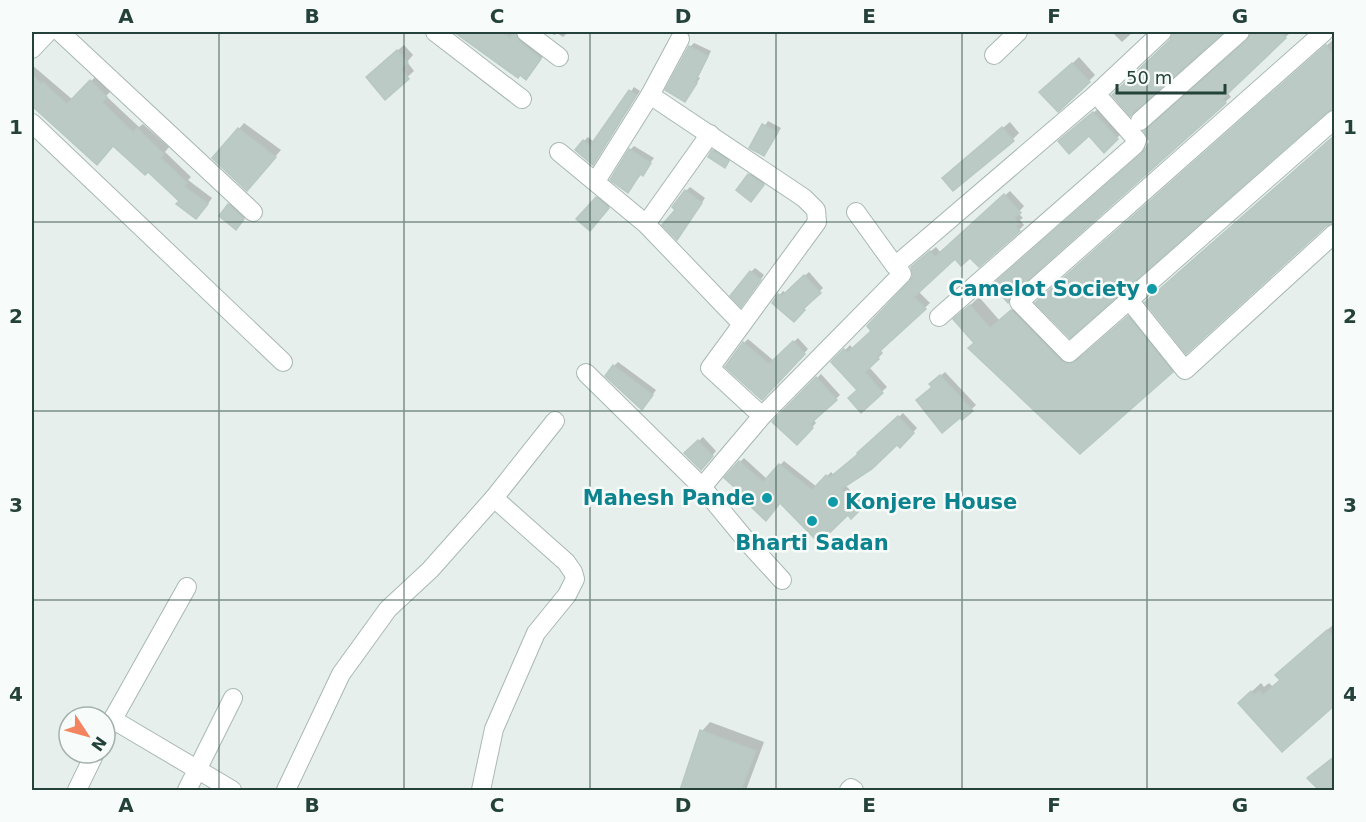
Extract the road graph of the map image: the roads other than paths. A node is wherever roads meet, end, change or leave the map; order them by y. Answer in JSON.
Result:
{"nodes":[{"id":1,"x":48,"y":32,"type":"edge"},
{"id":2,"x":60,"y":32,"type":"edge"},
{"id":3,"x":435,"y":32,"type":"edge"},
{"id":4,"x":525,"y":32,"type":"edge"},
{"id":5,"x":1018,"y":32,"type":"edge"},
{"id":6,"x":1162,"y":32,"type":"edge"},
{"id":7,"x":1240,"y":32,"type":"edge"},
{"id":8,"x":1324,"y":32,"type":"edge"},
{"id":9,"x":680,"y":39,"type":"dead end"},
{"id":10,"x":32,"y":49,"type":"edge"},
{"id":11,"x":994,"y":55,"type":"dead end"},
{"id":12,"x":559,"y":57,"type":"dead end"},
{"id":13,"x":1096,"y":94,"type":"junction"},
{"id":14,"x":650,"y":95,"type":"junction"},
{"id":15,"x":522,"y":99,"type":"dead end"},
{"id":16,"x":1335,"y":120,"type":"edge"},
{"id":17,"x":1140,"y":121,"type":"dead end"},
{"id":18,"x":32,"y":123,"type":"edge"},
{"id":19,"x":710,"y":134,"type":"junction"},
{"id":20,"x":559,"y":152,"type":"dead end"},
{"id":21,"x":596,"y":181,"type":"junction"},
{"id":22,"x":253,"y":212,"type":"dead end"},
{"id":23,"x":856,"y":212,"type":"dead end"},
{"id":24,"x":646,"y":224,"type":"junction"},
{"id":25,"x":1335,"y":234,"type":"edge"},
{"id":26,"x":902,"y":274,"type":"dead end"},
{"id":27,"x":1129,"y":300,"type":"junction"},
{"id":28,"x":939,"y":317,"type":"dead end"},
{"id":29,"x":742,"y":324,"type":"junction"},
{"id":30,"x":283,"y":362,"type":"dead end"},
{"id":31,"x":586,"y":373,"type":"dead end"},
{"id":32,"x":762,"y":416,"type":"junction"},
{"id":33,"x":555,"y":421,"type":"dead end"},
{"id":34,"x":702,"y":487,"type":"junction"},
{"id":35,"x":494,"y":498,"type":"junction"},
{"id":36,"x":782,"y":580,"type":"dead end"},
{"id":37,"x":187,"y":587,"type":"dead end"},
{"id":38,"x":233,"y":698,"type":"dead end"},
{"id":39,"x":117,"y":710,"type":"edge"},
{"id":40,"x":117,"y":730,"type":"edge"},
{"id":41,"x":89,"y":765,"type":"edge"},
{"id":42,"x":198,"y":770,"type":"junction"},
{"id":43,"x":77,"y":790,"type":"edge"},
{"id":44,"x":188,"y":790,"type":"edge"},
{"id":45,"x":232,"y":790,"type":"edge"},
{"id":46,"x":286,"y":790,"type":"edge"},
{"id":47,"x":481,"y":790,"type":"edge"},
{"id":48,"x":849,"y":790,"type":"edge"},
{"id":49,"x":854,"y":790,"type":"edge"}],
"edges":[{"from":1,"to":10,"type":"street"},
{"from":2,"to":22,"type":"street"},
{"from":3,"to":15,"type":"street"},
{"from":4,"to":12,"type":"street"},
{"from":5,"to":11,"type":"street"},
{"from":6,"to":13,"type":"street"},
{"from":7,"to":17,"type":"street"},
{"from":8,"to":27,"type":"street"},
{"from":9,"to":14,"type":"street"},
{"from":13,"to":23,"type":"street"},
{"from":13,"to":28,"type":"street"},
{"from":14,"to":19,"type":"street"},
{"from":14,"to":21,"type":"street"},
{"from":16,"to":27,"type":"street"},
{"from":18,"to":30,"type":"street"},
{"from":19,"to":24,"type":"street"},
{"from":19,"to":29,"type":"street"},
{"from":20,"to":21,"type":"street"},
{"from":21,"to":24,"type":"street"},
{"from":24,"to":29,"type":"street"},
{"from":25,"to":27,"type":"street"},
{"from":26,"to":32,"type":"street"},
{"from":29,"to":32,"type":"street"},
{"from":31,"to":34,"type":"street"},
{"from":32,"to":34,"type":"street"},
{"from":33,"to":35,"type":"street"},
{"from":34,"to":36,"type":"street"},
{"from":35,"to":46,"type":"street"},
{"from":35,"to":47,"type":"street"},
{"from":37,"to":39,"type":"street"},
{"from":38,"to":42,"type":"street"},
{"from":40,"to":42,"type":"street"},
{"from":41,"to":43,"type":"street"},
{"from":42,"to":44,"type":"street"},
{"from":42,"to":45,"type":"street"},
{"from":48,"to":49,"type":"street"}]}
